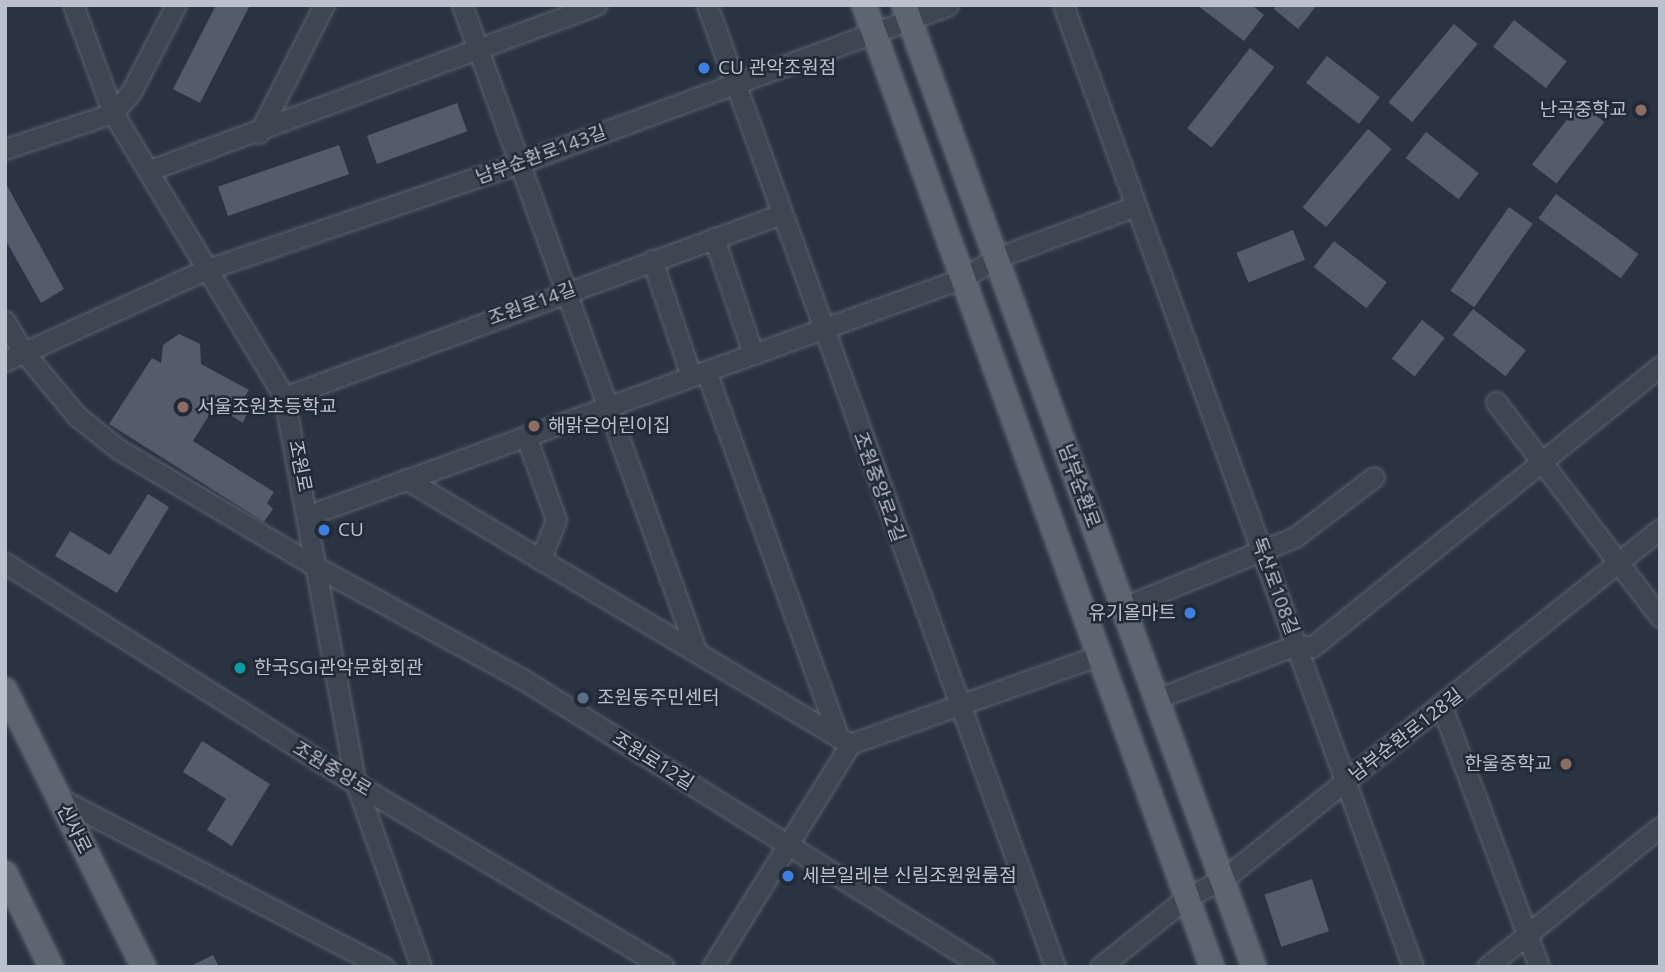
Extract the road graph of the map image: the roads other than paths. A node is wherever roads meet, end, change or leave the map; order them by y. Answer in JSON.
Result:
{"nodes":[{"id":1,"x":73,"y":5,"type":"edge"},
{"id":2,"x":176,"y":5,"type":"edge"},
{"id":3,"x":324,"y":5,"type":"edge"},
{"id":4,"x":462,"y":5,"type":"edge"},
{"id":5,"x":597,"y":5,"type":"edge"},
{"id":6,"x":707,"y":5,"type":"edge"},
{"id":7,"x":864,"y":5,"type":"edge"},
{"id":8,"x":948,"y":5,"type":"edge"},
{"id":9,"x":1063,"y":5,"type":"edge"},
{"id":10,"x":906,"y":13,"type":"edge"},
{"id":11,"x":875,"y":33,"type":"junction"},
{"id":12,"x":479,"y":50,"type":"junction"},
{"id":13,"x":736,"y":84,"type":"junction"},
{"id":14,"x":113,"y":113,"type":"junction"},
{"id":15,"x":259,"y":133,"type":"junction"},
{"id":16,"x":7,"y":143,"type":"edge"},
{"id":17,"x":517,"y":164,"type":"junction"},
{"id":18,"x":150,"y":170,"type":"junction"},
{"id":19,"x":1136,"y":206,"type":"junction"},
{"id":20,"x":781,"y":214,"type":"junction"},
{"id":21,"x":714,"y":238,"type":"junction"},
{"id":22,"x":996,"y":258,"type":"junction"},
{"id":23,"x":652,"y":260,"type":"junction"},
{"id":24,"x":205,"y":270,"type":"junction"},
{"id":25,"x":963,"y":278,"type":"junction"},
{"id":26,"x":564,"y":292,"type":"junction"},
{"id":27,"x":5,"y":321,"type":"edge"},
{"id":28,"x":821,"y":329,"type":"junction"},
{"id":29,"x":22,"y":350,"type":"junction"},
{"id":30,"x":753,"y":354,"type":"junction"},
{"id":31,"x":5,"y":361,"type":"edge"},
{"id":32,"x":1660,"y":366,"type":"edge"},
{"id":33,"x":699,"y":374,"type":"junction"},
{"id":34,"x":284,"y":397,"type":"junction"},
{"id":35,"x":1496,"y":402,"type":"dead end"},
{"id":36,"x":604,"y":408,"type":"junction"},
{"id":37,"x":526,"y":436,"type":"junction"},
{"id":38,"x":1539,"y":461,"type":"junction"},
{"id":39,"x":1374,"y":477,"type":"dead end"},
{"id":40,"x":406,"y":480,"type":"junction"},
{"id":41,"x":309,"y":514,"type":"junction"},
{"id":42,"x":1660,"y":528,"type":"edge"},
{"id":43,"x":5,"y":551,"type":"edge"},
{"id":44,"x":1262,"y":552,"type":"junction"},
{"id":45,"x":540,"y":560,"type":"junction"},
{"id":46,"x":5,"y":563,"type":"edge"},
{"id":47,"x":1618,"y":563,"type":"junction"},
{"id":48,"x":315,"y":566,"type":"junction"},
{"id":49,"x":31,"y":578,"type":"junction"},
{"id":50,"x":1123,"y":607,"type":"junction"},
{"id":51,"x":1660,"y":617,"type":"edge"},
{"id":52,"x":1296,"y":645,"type":"junction"},
{"id":53,"x":695,"y":650,"type":"junction"},
{"id":54,"x":1100,"y":655,"type":"junction"},
{"id":55,"x":5,"y":690,"type":"edge"},
{"id":56,"x":1156,"y":699,"type":"junction"},
{"id":57,"x":960,"y":705,"type":"junction"},
{"id":58,"x":1442,"y":707,"type":"junction"},
{"id":59,"x":845,"y":741,"type":"junction"},
{"id":60,"x":1346,"y":782,"type":"junction"},
{"id":61,"x":356,"y":784,"type":"junction"},
{"id":62,"x":57,"y":797,"type":"junction"},
{"id":63,"x":1660,"y":827,"type":"edge"},
{"id":64,"x":786,"y":844,"type":"junction"},
{"id":65,"x":5,"y":873,"type":"edge"},
{"id":66,"x":1222,"y":880,"type":"junction"},
{"id":67,"x":1187,"y":897,"type":"junction"},
{"id":68,"x":1528,"y":934,"type":"junction"},
{"id":69,"x":51,"y":967,"type":"edge"},
{"id":70,"x":144,"y":967,"type":"edge"},
{"id":71,"x":384,"y":967,"type":"edge"},
{"id":72,"x":421,"y":967,"type":"edge"},
{"id":73,"x":664,"y":967,"type":"edge"},
{"id":74,"x":712,"y":967,"type":"edge"},
{"id":75,"x":985,"y":967,"type":"edge"},
{"id":76,"x":1055,"y":967,"type":"edge"},
{"id":77,"x":1100,"y":967,"type":"edge"},
{"id":78,"x":1212,"y":967,"type":"edge"},
{"id":79,"x":1254,"y":967,"type":"edge"},
{"id":80,"x":1413,"y":967,"type":"edge"},
{"id":81,"x":1487,"y":967,"type":"edge"},
{"id":82,"x":1539,"y":967,"type":"edge"}],
"edges":[{"from":1,"to":14,"type":"street","name":"조원로"},
{"from":2,"to":14,"type":"street"},
{"from":3,"to":15,"type":"street"},
{"from":4,"to":12,"type":"street"},
{"from":5,"to":12,"type":"street"},
{"from":6,"to":13,"type":"street","name":"조원중앙로2길"},
{"from":7,"to":11,"type":"main road","name":"남부순환로"},
{"from":8,"to":10,"type":"street","name":"남부순환로143길"},
{"from":9,"to":19,"type":"street","name":"독산로108길"},
{"from":10,"to":11,"type":"street","name":"남부순환로143길"},
{"from":10,"to":22,"type":"main road","name":"남부순환로"},
{"from":11,"to":13,"type":"street","name":"남부순환로143길"},
{"from":11,"to":25,"type":"main road","name":"남부순환로"},
{"from":12,"to":15,"type":"street"},
{"from":12,"to":17,"type":"street"},
{"from":13,"to":17,"type":"street","name":"남부순환로143길"},
{"from":13,"to":20,"type":"street","name":"조원중앙로2길"},
{"from":14,"to":16,"type":"street"},
{"from":14,"to":18,"type":"street","name":"조원로"},
{"from":15,"to":18,"type":"street"},
{"from":17,"to":24,"type":"street","name":"남부순환로143길"},
{"from":17,"to":26,"type":"street"},
{"from":18,"to":24,"type":"street","name":"조원로"},
{"from":19,"to":22,"type":"street"},
{"from":19,"to":44,"type":"street","name":"독산로108길"},
{"from":20,"to":21,"type":"street","name":"조원로14길"},
{"from":20,"to":28,"type":"street","name":"조원중앙로2길"},
{"from":21,"to":23,"type":"street","name":"조원로14길"},
{"from":21,"to":30,"type":"street"},
{"from":22,"to":25,"type":"street"},
{"from":22,"to":50,"type":"main road","name":"남부순환로"},
{"from":23,"to":26,"type":"street","name":"조원로14길"},
{"from":23,"to":33,"type":"street"},
{"from":24,"to":29,"type":"street","name":"남부순환로143길"},
{"from":24,"to":34,"type":"street","name":"조원로"},
{"from":25,"to":28,"type":"street"},
{"from":25,"to":54,"type":"main road","name":"남부순환로"},
{"from":26,"to":34,"type":"street","name":"조원로14길"},
{"from":26,"to":36,"type":"street"},
{"from":27,"to":29,"type":"street","name":"조원로12길"},
{"from":28,"to":30,"type":"street"},
{"from":28,"to":57,"type":"street","name":"조원중앙로2길"},
{"from":29,"to":31,"type":"street","name":"남부순환로143길"},
{"from":29,"to":48,"type":"street","name":"조원로12길"},
{"from":30,"to":33,"type":"street"},
{"from":32,"to":38,"type":"street"},
{"from":33,"to":36,"type":"street"},
{"from":33,"to":59,"type":"street"},
{"from":34,"to":41,"type":"street","name":"조원로"},
{"from":35,"to":38,"type":"street"},
{"from":36,"to":37,"type":"street"},
{"from":36,"to":53,"type":"street"},
{"from":37,"to":40,"type":"street"},
{"from":37,"to":45,"type":"street"},
{"from":38,"to":47,"type":"street"},
{"from":38,"to":52,"type":"street"},
{"from":39,"to":44,"type":"street"},
{"from":40,"to":41,"type":"street"},
{"from":40,"to":45,"type":"street"},
{"from":41,"to":48,"type":"street","name":"조원로"},
{"from":42,"to":47,"type":"street","name":"남부순환로128길"},
{"from":43,"to":49,"type":"street"},
{"from":44,"to":50,"type":"street"},
{"from":44,"to":52,"type":"street","name":"독산로108길"},
{"from":45,"to":53,"type":"street"},
{"from":46,"to":49,"type":"street","name":"조원중앙로"},
{"from":47,"to":51,"type":"street"},
{"from":47,"to":58,"type":"street","name":"남부순환로128길"},
{"from":48,"to":61,"type":"street","name":"조원로"},
{"from":48,"to":64,"type":"street","name":"조원로12길"},
{"from":49,"to":61,"type":"street","name":"조원중앙로"},
{"from":50,"to":56,"type":"main road","name":"남부순환로"},
{"from":52,"to":56,"type":"street"},
{"from":52,"to":60,"type":"street","name":"독산로108길"},
{"from":53,"to":59,"type":"street"},
{"from":54,"to":57,"type":"street"},
{"from":54,"to":67,"type":"main road","name":"남부순환로"},
{"from":55,"to":62,"type":"main road","name":"신사로"},
{"from":56,"to":66,"type":"main road","name":"남부순환로"},
{"from":57,"to":59,"type":"street"},
{"from":57,"to":76,"type":"street","name":"조원중앙로2길"},
{"from":58,"to":60,"type":"street","name":"남부순환로128길"},
{"from":58,"to":68,"type":"street"},
{"from":59,"to":64,"type":"street"},
{"from":60,"to":66,"type":"street","name":"남부순환로128길"},
{"from":60,"to":80,"type":"street","name":"독산로108길"},
{"from":61,"to":72,"type":"street","name":"조원로"},
{"from":61,"to":73,"type":"street","name":"조원중앙로"},
{"from":62,"to":70,"type":"main road","name":"신사로"},
{"from":62,"to":71,"type":"street"},
{"from":63,"to":68,"type":"street"},
{"from":64,"to":74,"type":"street"},
{"from":64,"to":75,"type":"street","name":"조원로12길"},
{"from":65,"to":69,"type":"main road"},
{"from":66,"to":67,"type":"street","name":"남부순환로128길"},
{"from":66,"to":79,"type":"main road","name":"남부순환로"},
{"from":67,"to":77,"type":"street","name":"남부순환로128길"},
{"from":67,"to":78,"type":"main road","name":"남부순환로"},
{"from":68,"to":81,"type":"street"},
{"from":68,"to":82,"type":"street"}]}
